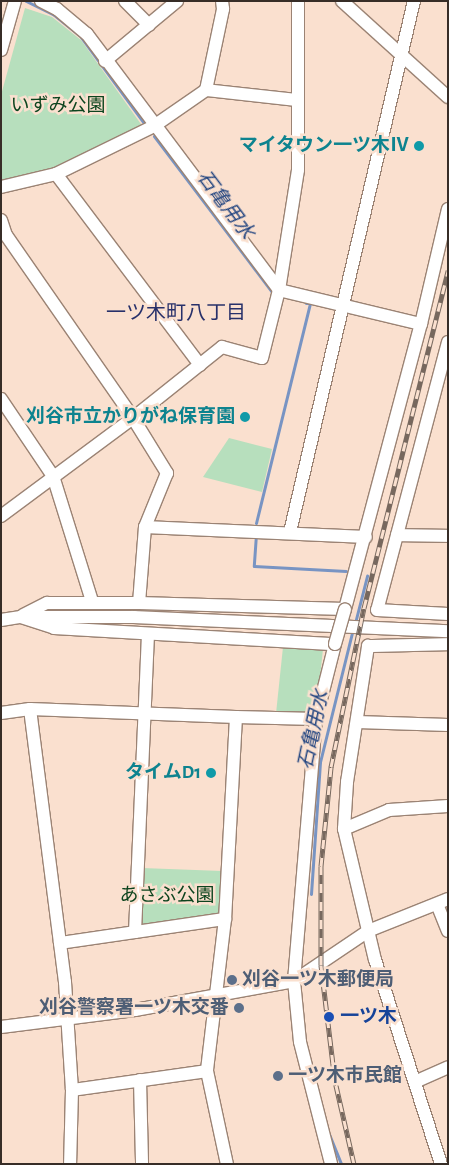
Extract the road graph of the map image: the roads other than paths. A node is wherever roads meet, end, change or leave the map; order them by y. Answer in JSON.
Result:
{"nodes":[{"id":1,"x":15,"y":1,"type":"edge"},
{"id":2,"x":41,"y":1,"type":"edge"},
{"id":3,"x":125,"y":1,"type":"edge"},
{"id":4,"x":176,"y":1,"type":"edge"},
{"id":5,"x":222,"y":1,"type":"edge"},
{"id":6,"x":298,"y":1,"type":"edge"},
{"id":7,"x":342,"y":1,"type":"edge"},
{"id":8,"x":414,"y":1,"type":"edge"},
{"id":9,"x":149,"y":25,"type":"junction"},
{"id":10,"x":1,"y":50,"type":"edge"},
{"id":11,"x":400,"y":54,"type":"junction"},
{"id":12,"x":105,"y":61,"type":"junction"},
{"id":13,"x":206,"y":90,"type":"junction"},
{"id":14,"x":448,"y":97,"type":"edge"},
{"id":15,"x":297,"y":100,"type":"junction"},
{"id":16,"x":154,"y":126,"type":"junction"},
{"id":17,"x":56,"y":174,"type":"junction"},
{"id":18,"x":1,"y":187,"type":"edge"},
{"id":19,"x":448,"y":209,"type":"edge"},
{"id":20,"x":1,"y":220,"type":"edge"},
{"id":21,"x":279,"y":290,"type":"junction"},
{"id":22,"x":343,"y":306,"type":"junction"},
{"id":23,"x":421,"y":324,"type":"junction"},
{"id":24,"x":447,"y":348,"type":"edge"},
{"id":25,"x":200,"y":365,"type":"junction"},
{"id":26,"x":1,"y":399,"type":"edge"},
{"id":27,"x":5,"y":413,"type":"edge"},
{"id":28,"x":133,"y":418,"type":"junction"},
{"id":29,"x":53,"y":476,"type":"junction"},
{"id":30,"x":1,"y":516,"type":"edge"},
{"id":31,"x":145,"y":527,"type":"junction"},
{"id":32,"x":290,"y":532,"type":"junction"},
{"id":33,"x":397,"y":535,"type":"junction"},
{"id":34,"x":448,"y":536,"type":"edge"},
{"id":35,"x":366,"y":537,"type":"junction"},
{"id":36,"x":92,"y":601,"type":"junction"},
{"id":37,"x":138,"y":602,"type":"junction"},
{"id":38,"x":345,"y":609,"type":"junction"},
{"id":39,"x":448,"y":614,"type":"edge"},
{"id":40,"x":21,"y":617,"type":"junction"},
{"id":41,"x":1,"y":620,"type":"edge"},
{"id":42,"x":448,"y":631,"type":"edge"},
{"id":43,"x":148,"y":635,"type":"junction"},
{"id":44,"x":335,"y":644,"type":"junction"},
{"id":45,"x":448,"y":644,"type":"edge"},
{"id":46,"x":30,"y":709,"type":"junction"},
{"id":47,"x":147,"y":712,"type":"junction"},
{"id":48,"x":1,"y":713,"type":"edge"},
{"id":49,"x":236,"y":717,"type":"junction"},
{"id":50,"x":316,"y":719,"type":"junction"},
{"id":51,"x":357,"y":722,"type":"junction"},
{"id":52,"x":448,"y":725,"type":"edge"},
{"id":53,"x":448,"y":806,"type":"edge"},
{"id":54,"x":344,"y":829,"type":"junction"},
{"id":55,"x":442,"y":902,"type":"edge"},
{"id":56,"x":226,"y":919,"type":"junction"},
{"id":57,"x":368,"y":931,"type":"junction"},
{"id":58,"x":448,"y":931,"type":"edge"},
{"id":59,"x":136,"y":932,"type":"junction"},
{"id":60,"x":60,"y":943,"type":"junction"},
{"id":61,"x":294,"y":981,"type":"junction"},
{"id":62,"x":215,"y":996,"type":"junction"},
{"id":63,"x":67,"y":1019,"type":"junction"},
{"id":64,"x":1,"y":1027,"type":"edge"},
{"id":65,"x":448,"y":1067,"type":"edge"},
{"id":66,"x":207,"y":1071,"type":"junction"},
{"id":67,"x":140,"y":1080,"type":"junction"},
{"id":68,"x":417,"y":1081,"type":"junction"},
{"id":69,"x":72,"y":1090,"type":"junction"},
{"id":70,"x":70,"y":1164,"type":"edge"},
{"id":71,"x":142,"y":1164,"type":"edge"},
{"id":72,"x":228,"y":1164,"type":"edge"},
{"id":73,"x":332,"y":1164,"type":"edge"},
{"id":74,"x":441,"y":1164,"type":"edge"}],
"edges":[{"from":1,"to":10,"type":"street"},
{"from":2,"to":12,"type":"street"},
{"from":3,"to":9,"type":"street"},
{"from":4,"to":9,"type":"street"},
{"from":5,"to":13,"type":"street"},
{"from":6,"to":15,"type":"street"},
{"from":7,"to":11,"type":"street"},
{"from":8,"to":11,"type":"street"},
{"from":9,"to":12,"type":"street"},
{"from":11,"to":14,"type":"street"},
{"from":11,"to":22,"type":"street"},
{"from":12,"to":16,"type":"street"},
{"from":13,"to":15,"type":"street"},
{"from":13,"to":16,"type":"street"},
{"from":15,"to":21,"type":"street"},
{"from":16,"to":17,"type":"street"},
{"from":16,"to":21,"type":"street"},
{"from":17,"to":18,"type":"street"},
{"from":17,"to":25,"type":"street"},
{"from":19,"to":23,"type":"street"},
{"from":20,"to":28,"type":"street"},
{"from":21,"to":22,"type":"street"},
{"from":21,"to":25,"type":"street"},
{"from":22,"to":23,"type":"street"},
{"from":22,"to":32,"type":"street"},
{"from":23,"to":35,"type":"street"},
{"from":24,"to":33,"type":"street"},
{"from":25,"to":28,"type":"street"},
{"from":26,"to":27,"type":"street"},
{"from":27,"to":29,"type":"street"},
{"from":28,"to":29,"type":"street"},
{"from":28,"to":31,"type":"street"},
{"from":29,"to":30,"type":"street"},
{"from":29,"to":36,"type":"street"},
{"from":31,"to":32,"type":"street"},
{"from":31,"to":37,"type":"street"},
{"from":32,"to":35,"type":"street"},
{"from":33,"to":34,"type":"street"},
{"from":33,"to":39,"type":"street"},
{"from":35,"to":38,"type":"street"},
{"from":36,"to":37,"type":"street"},
{"from":36,"to":40,"type":"street"},
{"from":37,"to":38,"type":"street"},
{"from":38,"to":44,"type":"street","bridge":true},
{"from":40,"to":41,"type":"street"},
{"from":40,"to":42,"type":"street"},
{"from":40,"to":43,"type":"street"},
{"from":43,"to":44,"type":"street"},
{"from":43,"to":47,"type":"street"},
{"from":44,"to":50,"type":"street"},
{"from":45,"to":51,"type":"street"},
{"from":46,"to":47,"type":"street"},
{"from":46,"to":48,"type":"street"},
{"from":46,"to":60,"type":"street"},
{"from":47,"to":49,"type":"street"},
{"from":47,"to":59,"type":"street"},
{"from":49,"to":50,"type":"street"},
{"from":49,"to":56,"type":"street"},
{"from":50,"to":61,"type":"street"},
{"from":51,"to":52,"type":"street"},
{"from":51,"to":54,"type":"street"},
{"from":53,"to":54,"type":"street"},
{"from":54,"to":57,"type":"street"},
{"from":55,"to":57,"type":"street"},
{"from":55,"to":58,"type":"street"},
{"from":56,"to":59,"type":"street"},
{"from":56,"to":62,"type":"street"},
{"from":57,"to":61,"type":"street"},
{"from":57,"to":68,"type":"street"},
{"from":59,"to":60,"type":"street"},
{"from":60,"to":63,"type":"street"},
{"from":61,"to":62,"type":"street"},
{"from":61,"to":73,"type":"street"},
{"from":62,"to":63,"type":"street"},
{"from":62,"to":66,"type":"street"},
{"from":63,"to":64,"type":"street"},
{"from":63,"to":69,"type":"street"},
{"from":65,"to":68,"type":"street"},
{"from":66,"to":67,"type":"street"},
{"from":66,"to":72,"type":"street"},
{"from":67,"to":69,"type":"street"},
{"from":67,"to":71,"type":"street"},
{"from":68,"to":74,"type":"street"},
{"from":69,"to":70,"type":"street"}]}
